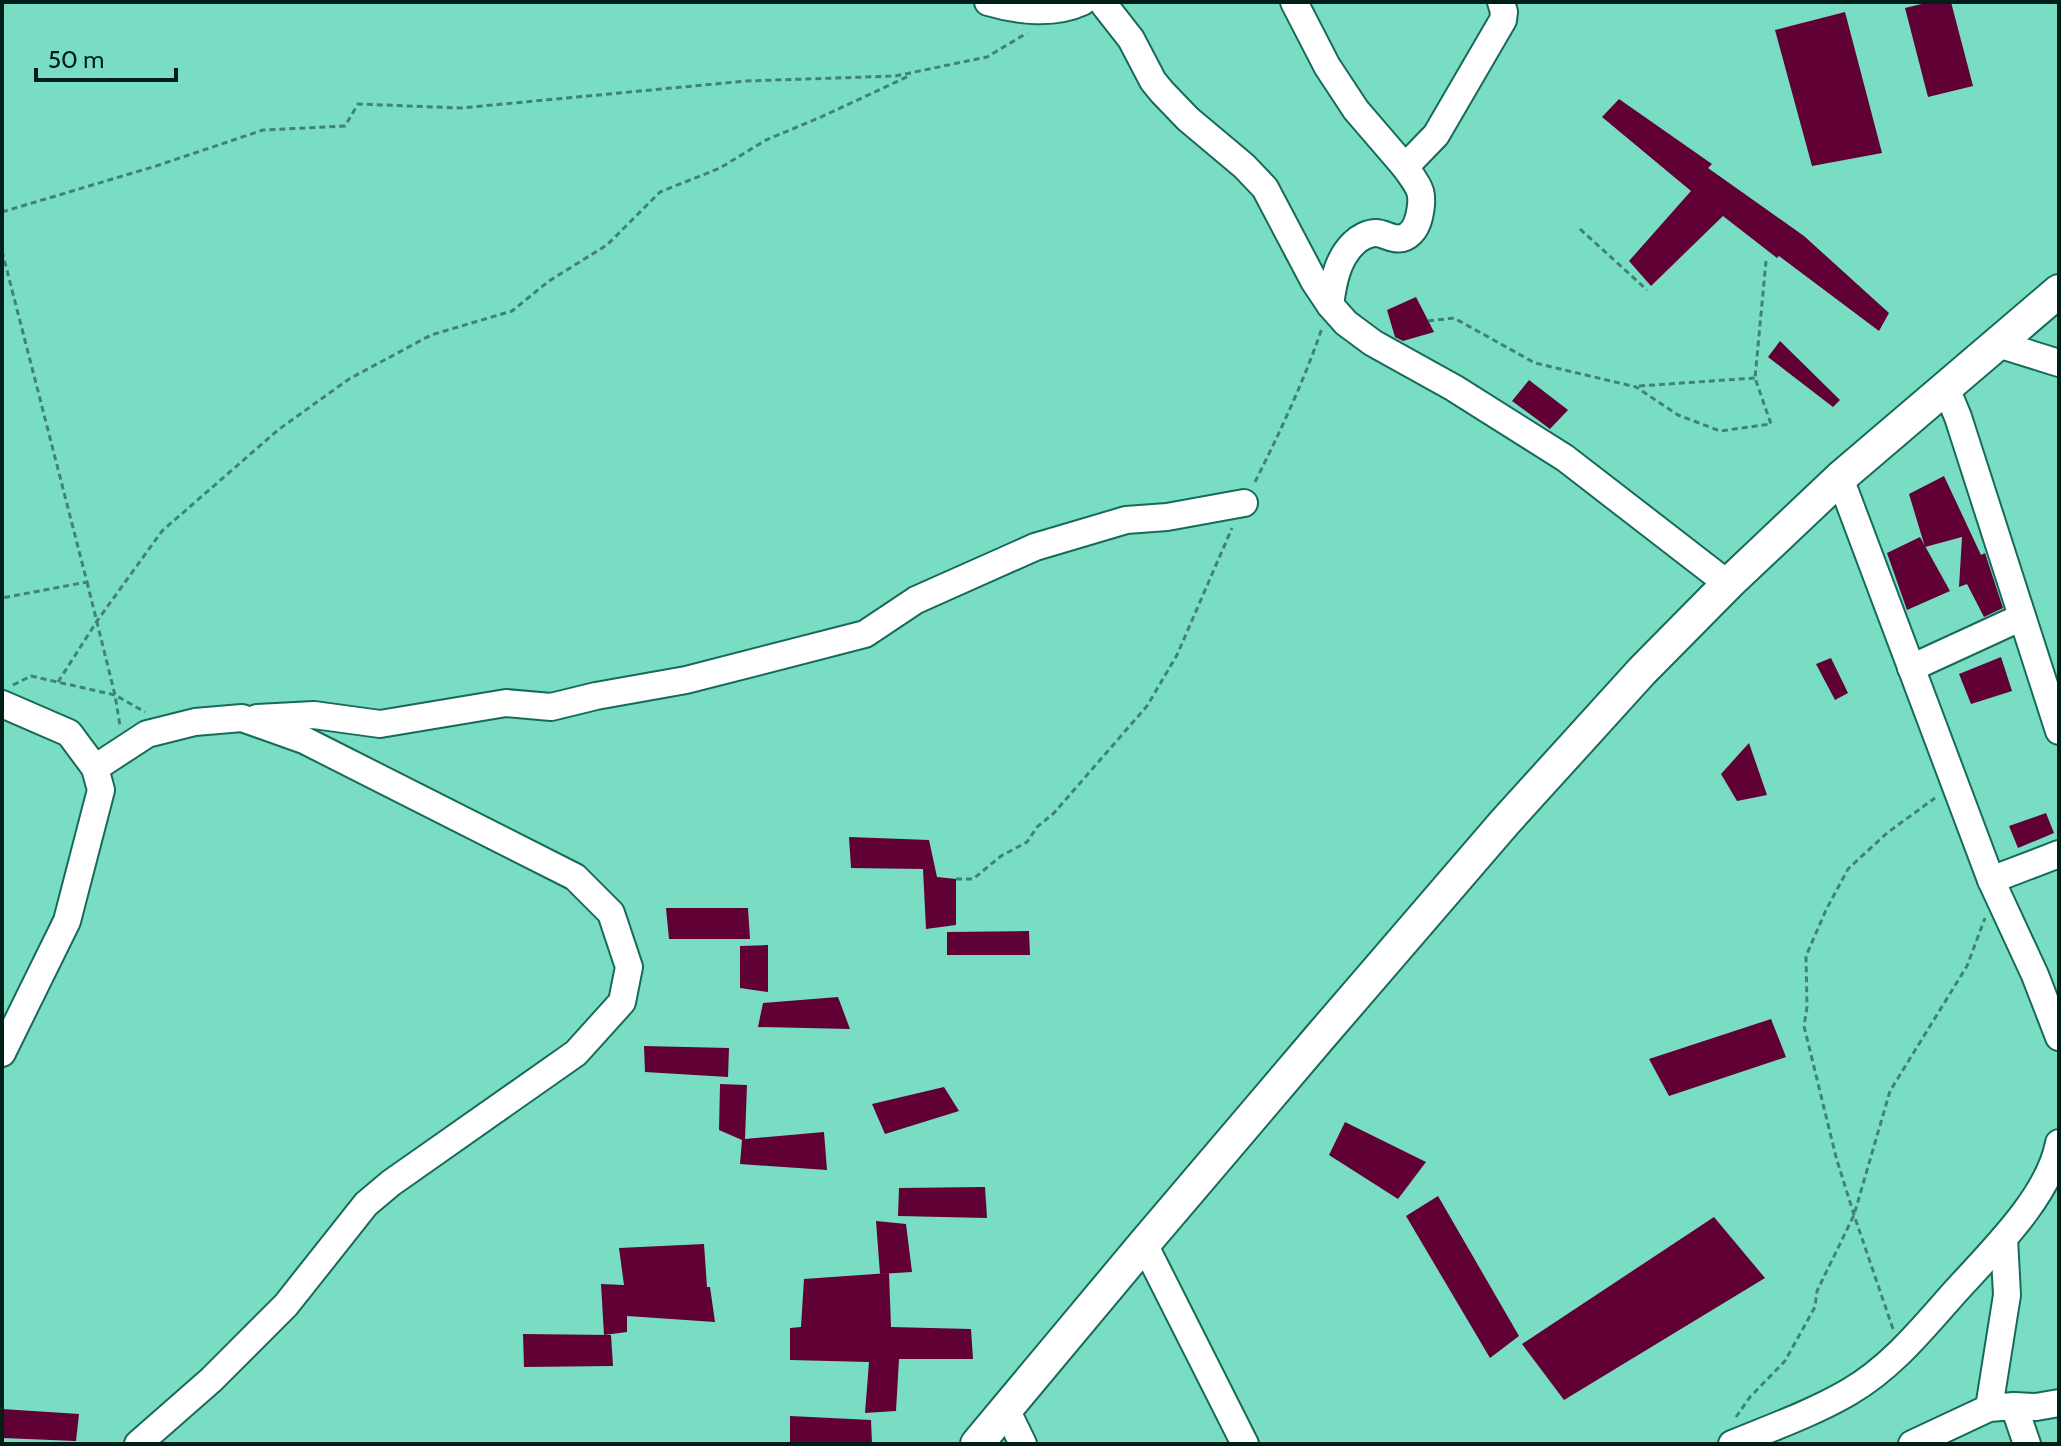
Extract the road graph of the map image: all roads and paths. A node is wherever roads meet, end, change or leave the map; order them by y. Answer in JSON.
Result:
{"nodes":[{"id":1,"x":988,"y":2,"type":"edge"},
{"id":2,"x":1082,"y":2,"type":"edge"},
{"id":3,"x":1102,"y":2,"type":"edge"},
{"id":4,"x":1294,"y":2,"type":"edge"},
{"id":5,"x":1501,"y":2,"type":"edge"},
{"id":6,"x":1028,"y":33,"type":"dead end"},
{"id":7,"x":918,"y":71,"type":"junction"},
{"id":8,"x":1405,"y":167,"type":"junction"},
{"id":9,"x":2,"y":212,"type":"edge"},
{"id":10,"x":1580,"y":229,"type":"dead end"},
{"id":11,"x":2,"y":251,"type":"edge"},
{"id":12,"x":1766,"y":261,"type":"dead end"},
{"id":13,"x":1647,"y":290,"type":"dead end"},
{"id":14,"x":2059,"y":291,"type":"edge"},
{"id":15,"x":1330,"y":305,"type":"junction"},
{"id":16,"x":1428,"y":321,"type":"dead end"},
{"id":17,"x":1998,"y":344,"type":"junction"},
{"id":18,"x":2059,"y":363,"type":"edge"},
{"id":19,"x":1755,"y":378,"type":"junction"},
{"id":20,"x":1636,"y":387,"type":"junction"},
{"id":21,"x":1946,"y":388,"type":"junction"},
{"id":22,"x":1840,"y":478,"type":"junction"},
{"id":23,"x":1244,"y":503,"type":"junction"},
{"id":24,"x":87,"y":582,"type":"junction"},
{"id":25,"x":1728,"y":584,"type":"junction"},
{"id":26,"x":2,"y":598,"type":"edge"},
{"id":27,"x":2022,"y":617,"type":"junction"},
{"id":28,"x":97,"y":621,"type":"junction"},
{"id":29,"x":1911,"y":668,"type":"junction"},
{"id":30,"x":58,"y":682,"type":"junction"},
{"id":31,"x":7,"y":695,"type":"edge"},
{"id":32,"x":115,"y":695,"type":"junction"},
{"id":33,"x":242,"y":718,"type":"junction"},
{"id":34,"x":173,"y":727,"type":"junction"},
{"id":35,"x":2059,"y":731,"type":"edge"},
{"id":36,"x":124,"y":749,"type":"junction"},
{"id":37,"x":95,"y":768,"type":"junction"},
{"id":38,"x":1955,"y":784,"type":"junction"},
{"id":39,"x":2059,"y":854,"type":"edge"},
{"id":40,"x":956,"y":879,"type":"dead end"},
{"id":41,"x":1991,"y":880,"type":"junction"},
{"id":42,"x":1986,"y":914,"type":"dead end"},
{"id":43,"x":2047,"y":979,"type":"edge"},
{"id":44,"x":2059,"y":1037,"type":"edge"},
{"id":45,"x":2,"y":1053,"type":"edge"},
{"id":46,"x":2059,"y":1143,"type":"edge"},
{"id":47,"x":1854,"y":1215,"type":"junction"},
{"id":48,"x":2004,"y":1238,"type":"junction"},
{"id":49,"x":1144,"y":1244,"type":"junction"},
{"id":50,"x":1901,"y":1352,"type":"junction"},
{"id":51,"x":2059,"y":1403,"type":"edge"},
{"id":52,"x":2001,"y":1407,"type":"junction"},
{"id":53,"x":1006,"y":1409,"type":"junction"},
{"id":54,"x":1740,"y":1437,"type":"edge"},
{"id":55,"x":138,"y":1444,"type":"edge"},
{"id":56,"x":977,"y":1444,"type":"edge"},
{"id":57,"x":1023,"y":1444,"type":"edge"},
{"id":58,"x":1245,"y":1444,"type":"edge"},
{"id":59,"x":1912,"y":1444,"type":"edge"},
{"id":60,"x":2027,"y":1444,"type":"edge"}],
"edges":[{"from":1,"to":2,"type":"street"},
{"from":3,"to":15,"type":"street"},
{"from":4,"to":8,"type":"street"},
{"from":5,"to":8,"type":"street"},
{"from":6,"to":7,"type":"path"},
{"from":7,"to":9,"type":"path"},
{"from":7,"to":28,"type":"path"},
{"from":8,"to":15,"type":"street"},
{"from":10,"to":13,"type":"path"},
{"from":11,"to":24,"type":"path"},
{"from":12,"to":19,"type":"path"},
{"from":14,"to":17,"type":"main road"},
{"from":15,"to":23,"type":"path"},
{"from":15,"to":25,"type":"street"},
{"from":16,"to":20,"type":"path"},
{"from":17,"to":18,"type":"street"},
{"from":17,"to":21,"type":"main road"},
{"from":19,"to":20,"type":"path"},
{"from":19,"to":20,"type":"path"},
{"from":21,"to":22,"type":"main road"},
{"from":21,"to":27,"type":"street"},
{"from":22,"to":25,"type":"main road"},
{"from":22,"to":29,"type":"street"},
{"from":23,"to":33,"type":"street"},
{"from":23,"to":40,"type":"path"},
{"from":24,"to":26,"type":"path"},
{"from":24,"to":28,"type":"path"},
{"from":25,"to":49,"type":"main road"},
{"from":27,"to":29,"type":"street"},
{"from":27,"to":35,"type":"street"},
{"from":28,"to":30,"type":"path"},
{"from":28,"to":32,"type":"path"},
{"from":29,"to":38,"type":"street"},
{"from":30,"to":31,"type":"path"},
{"from":30,"to":32,"type":"path"},
{"from":31,"to":37,"type":"street"},
{"from":32,"to":34,"type":"path"},
{"from":32,"to":36,"type":"path"},
{"from":33,"to":34,"type":"street"},
{"from":33,"to":55,"type":"street"},
{"from":34,"to":36,"type":"street"},
{"from":36,"to":37,"type":"street"},
{"from":37,"to":45,"type":"street"},
{"from":38,"to":41,"type":"street"},
{"from":38,"to":47,"type":"path"},
{"from":39,"to":41,"type":"street"},
{"from":41,"to":43,"type":"street"},
{"from":42,"to":47,"type":"path"},
{"from":43,"to":44,"type":"street"},
{"from":46,"to":48,"type":"street"},
{"from":47,"to":50,"type":"path"},
{"from":47,"to":54,"type":"path"},
{"from":48,"to":50,"type":"street"},
{"from":48,"to":52,"type":"street"},
{"from":49,"to":53,"type":"main road"},
{"from":49,"to":58,"type":"street"},
{"from":50,"to":54,"type":"street"},
{"from":51,"to":52,"type":"street"},
{"from":52,"to":59,"type":"street"},
{"from":52,"to":60,"type":"street"},
{"from":53,"to":56,"type":"main road"},
{"from":53,"to":57,"type":"street"}]}
